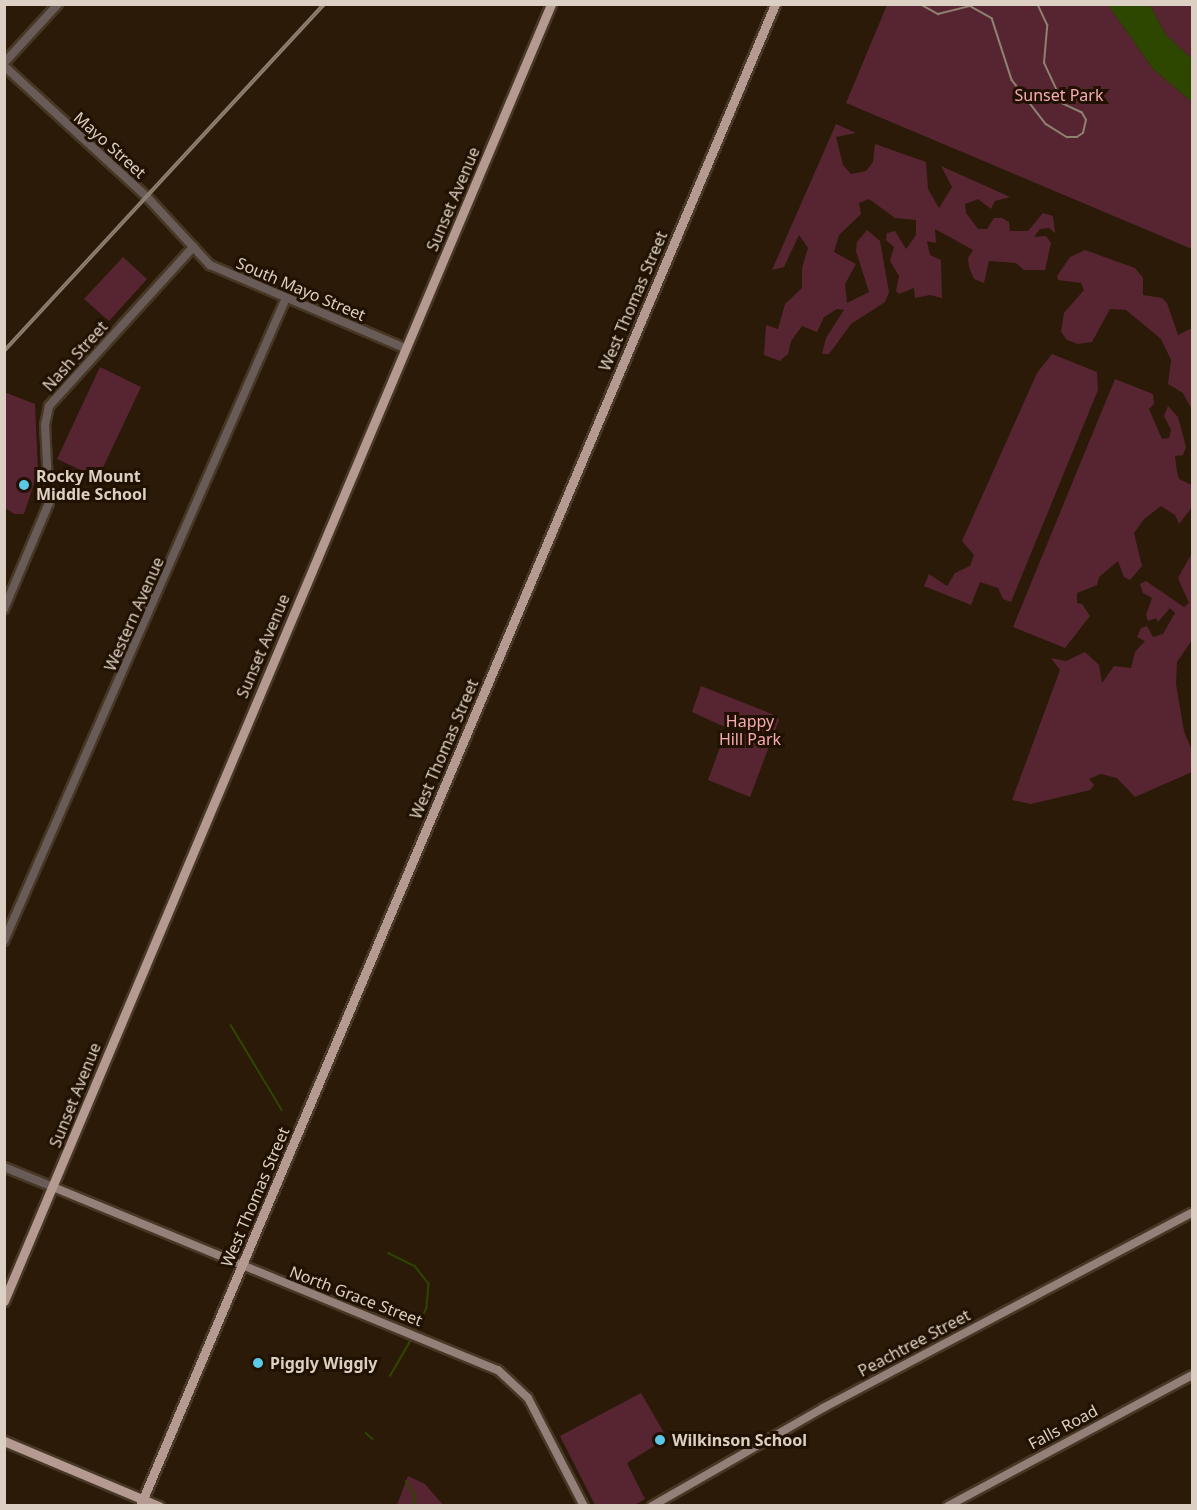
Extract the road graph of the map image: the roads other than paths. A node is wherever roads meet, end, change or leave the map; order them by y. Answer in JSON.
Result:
{"nodes":[{"id":1,"x":58,"y":4,"type":"edge"},
{"id":2,"x":551,"y":4,"type":"edge"},
{"id":3,"x":775,"y":4,"type":"edge"},
{"id":4,"x":4,"y":65,"type":"edge"},
{"id":5,"x":193,"y":247,"type":"junction"},
{"id":6,"x":286,"y":298,"type":"junction"},
{"id":7,"x":405,"y":348,"type":"junction"},
{"id":8,"x":4,"y":609,"type":"edge"},
{"id":9,"x":4,"y":941,"type":"edge"},
{"id":10,"x":4,"y":1167,"type":"edge"},
{"id":11,"x":53,"y":1187,"type":"junction"},
{"id":12,"x":1192,"y":1213,"type":"edge"},
{"id":13,"x":242,"y":1268,"type":"junction"},
{"id":14,"x":4,"y":1301,"type":"edge"},
{"id":15,"x":1192,"y":1375,"type":"edge"},
{"id":16,"x":4,"y":1441,"type":"edge"},
{"id":17,"x":142,"y":1502,"type":"edge"},
{"id":18,"x":159,"y":1506,"type":"edge"},
{"id":19,"x":584,"y":1506,"type":"edge"},
{"id":20,"x":652,"y":1506,"type":"edge"},
{"id":21,"x":948,"y":1506,"type":"edge"}],
"edges":[{"from":1,"to":4,"type":"street"},
{"from":2,"to":7,"type":"main road","name":"Sunset Avenue"},
{"from":3,"to":13,"type":"main road","name":"West Thomas Street"},
{"from":4,"to":5,"type":"street","name":"Mayo Street"},
{"from":5,"to":6,"type":"street","name":"South Mayo Street"},
{"from":5,"to":8,"type":"street","name":"Nash Street"},
{"from":6,"to":7,"type":"street","name":"South Mayo Street"},
{"from":6,"to":9,"type":"street","name":"Western Avenue"},
{"from":7,"to":11,"type":"main road","name":"Sunset Avenue"},
{"from":10,"to":11,"type":"street"},
{"from":11,"to":13,"type":"main road","name":"North Grace Street"},
{"from":11,"to":14,"type":"main road","name":"Sunset Avenue"},
{"from":12,"to":20,"type":"main road","name":"Peachtree Street"},
{"from":13,"to":17,"type":"main road","name":"West Thomas Street"},
{"from":13,"to":19,"type":"main road","name":"North Grace Street"},
{"from":15,"to":21,"type":"main road","name":"Falls Road"},
{"from":16,"to":17,"type":"main road"},
{"from":17,"to":18,"type":"main road"}]}
